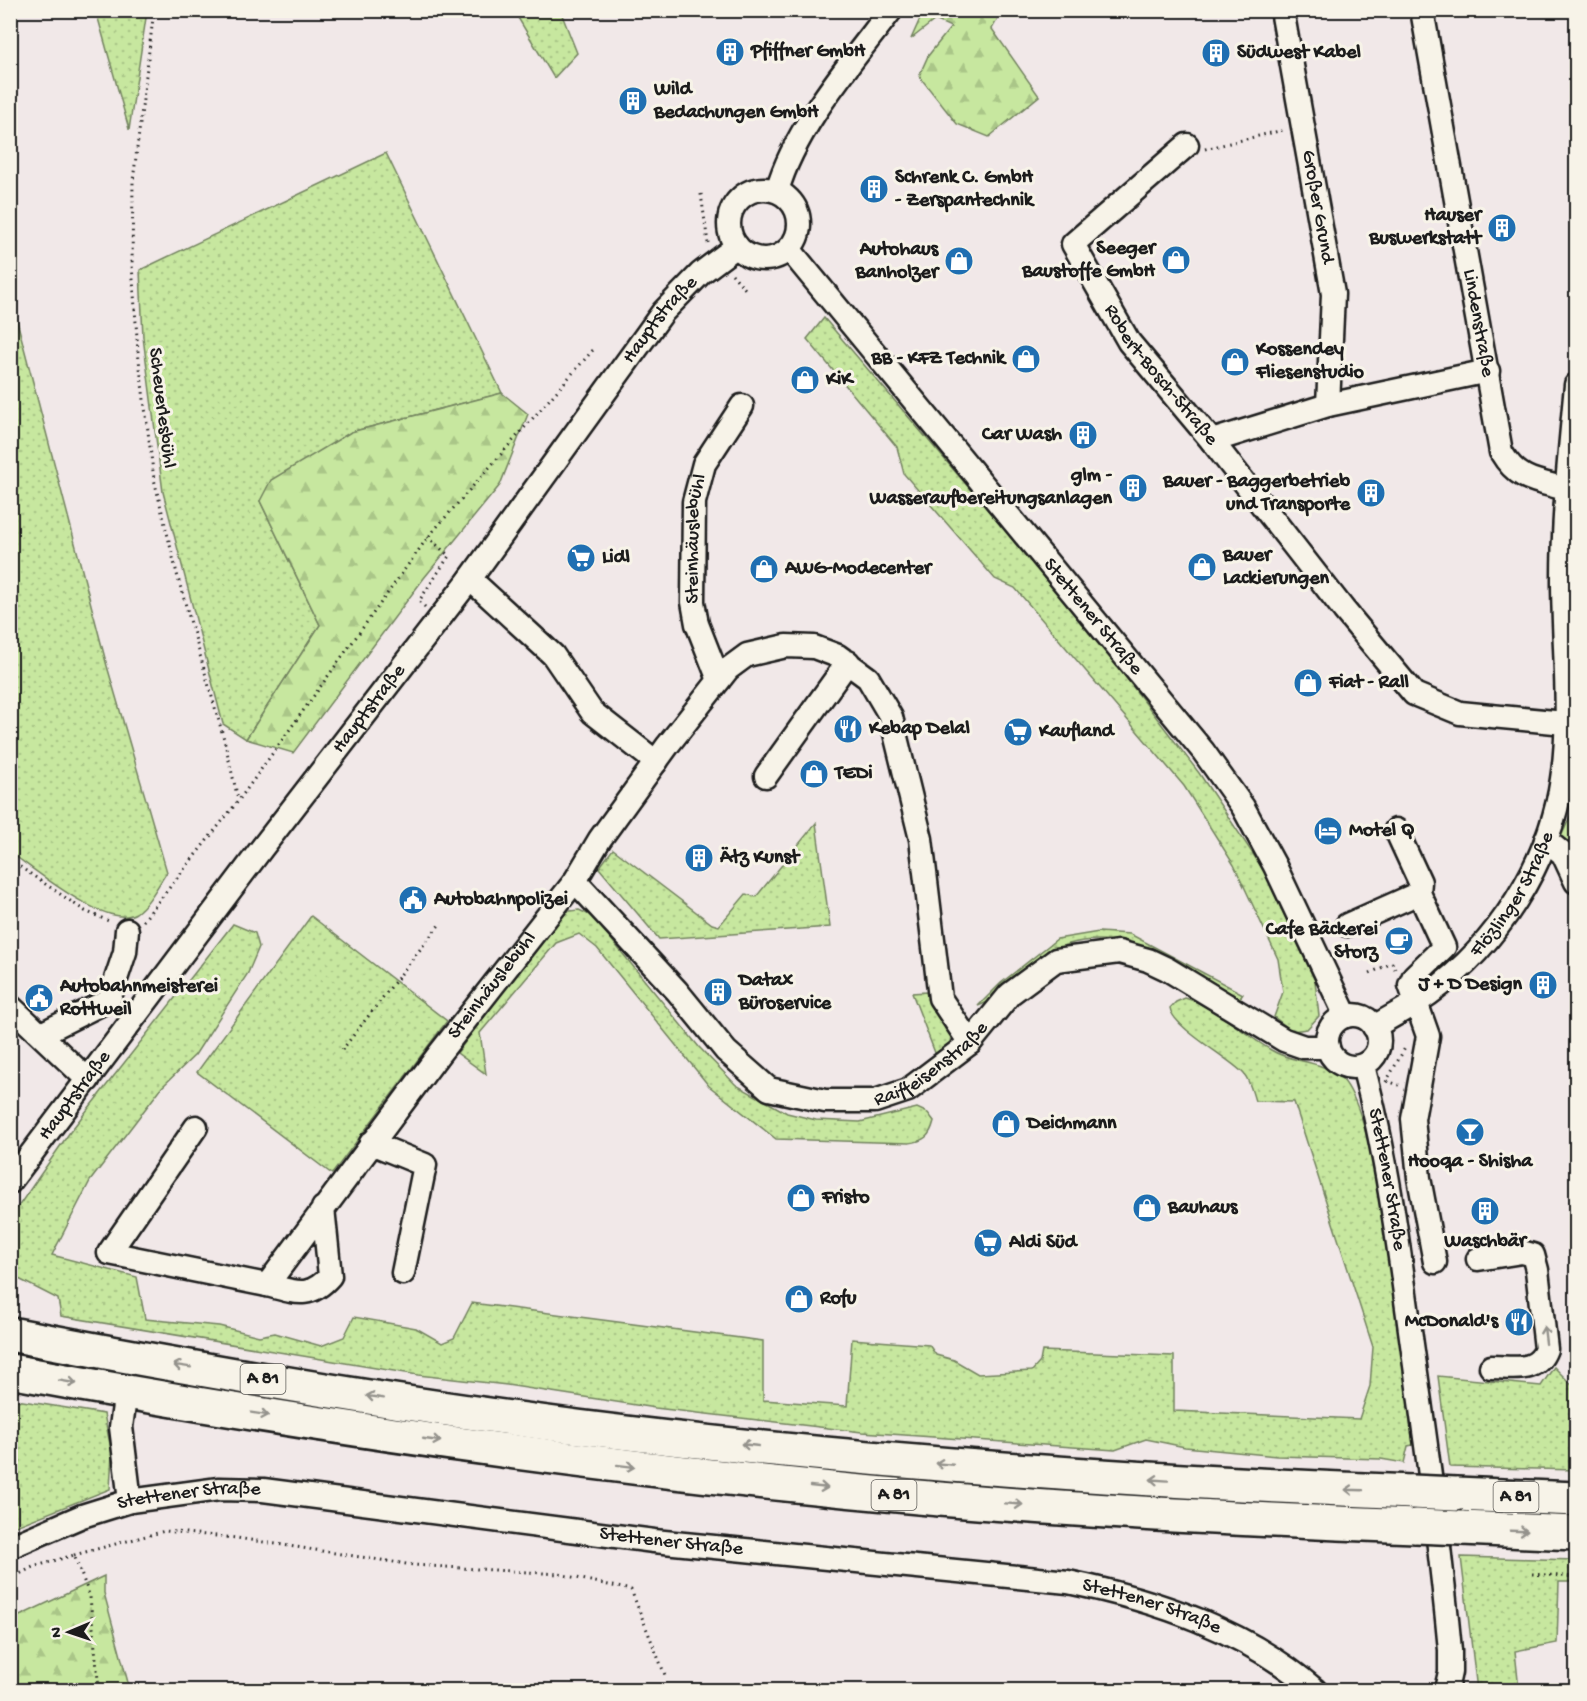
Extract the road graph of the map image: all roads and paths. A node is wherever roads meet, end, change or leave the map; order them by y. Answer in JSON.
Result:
{"nodes":[{"id":1,"x":154,"y":10,"type":"edge"},
{"id":2,"x":891,"y":10,"type":"edge"},
{"id":3,"x":1282,"y":10,"type":"edge"},
{"id":4,"x":1422,"y":10,"type":"edge"},
{"id":5,"x":1303,"y":125,"type":"junction"},
{"id":6,"x":1181,"y":151,"type":"joint"},
{"id":7,"x":777,"y":191,"type":"junction"},
{"id":8,"x":737,"y":246,"type":"junction"},
{"id":9,"x":789,"y":249,"type":"junction"},
{"id":10,"x":593,"y":350,"type":"dead end"},
{"id":11,"x":1488,"y":371,"type":"junction"},
{"id":12,"x":1576,"y":385,"type":"edge"},
{"id":13,"x":1328,"y":405,"type":"junction"},
{"id":14,"x":742,"y":406,"type":"dead end"},
{"id":15,"x":1212,"y":441,"type":"junction"},
{"id":16,"x":1566,"y":489,"type":"junction"},
{"id":17,"x":428,"y":537,"type":"junction"},
{"id":18,"x":470,"y":579,"type":"junction"},
{"id":19,"x":439,"y":619,"type":"junction"},
{"id":20,"x":848,"y":662,"type":"junction"},
{"id":21,"x":719,"y":680,"type":"junction"},
{"id":22,"x":1565,"y":723,"type":"junction"},
{"id":23,"x":656,"y":762,"type":"junction"},
{"id":24,"x":766,"y":776,"type":"dead end"},
{"id":25,"x":238,"y":800,"type":"junction"},
{"id":26,"x":1396,"y":830,"type":"dead end"},
{"id":27,"x":1546,"y":840,"type":"junction"},
{"id":28,"x":10,"y":860,"type":"edge"},
{"id":29,"x":575,"y":881,"type":"junction"},
{"id":30,"x":1576,"y":882,"type":"edge"},
{"id":31,"x":1419,"y":893,"type":"junction"},
{"id":32,"x":439,"y":925,"type":"dead end"},
{"id":33,"x":1347,"y":926,"type":"dead end"},
{"id":34,"x":127,"y":930,"type":"junction"},
{"id":35,"x":1370,"y":973,"type":"dead end"},
{"id":36,"x":1398,"y":977,"type":"dead end"},
{"id":37,"x":1415,"y":1002,"type":"junction"},
{"id":38,"x":11,"y":1007,"type":"edge"},
{"id":39,"x":1346,"y":1016,"type":"junction"},
{"id":40,"x":1374,"y":1027,"type":"junction"},
{"id":41,"x":41,"y":1034,"type":"junction"},
{"id":42,"x":970,"y":1042,"type":"junction"},
{"id":43,"x":1328,"y":1047,"type":"junction"},
{"id":44,"x":342,"y":1050,"type":"dead end"},
{"id":45,"x":1363,"y":1065,"type":"junction"},
{"id":46,"x":88,"y":1080,"type":"junction"},
{"id":47,"x":196,"y":1127,"type":"dead end"},
{"id":48,"x":371,"y":1143,"type":"junction"},
{"id":49,"x":10,"y":1182,"type":"edge"},
{"id":50,"x":323,"y":1208,"type":"junction"},
{"id":51,"x":1478,"y":1259,"type":"dead end"},
{"id":52,"x":1435,"y":1262,"type":"dead end"},
{"id":53,"x":403,"y":1273,"type":"dead end"},
{"id":54,"x":267,"y":1285,"type":"junction"},
{"id":55,"x":10,"y":1334,"type":"edge"},
{"id":56,"x":1491,"y":1367,"type":"dead end"},
{"id":57,"x":10,"y":1371,"type":"edge"},
{"id":58,"x":126,"y":1391,"type":"junction"},
{"id":59,"x":1576,"y":1499,"type":"edge"},
{"id":60,"x":130,"y":1501,"type":"junction"},
{"id":61,"x":1576,"y":1533,"type":"edge"},
{"id":62,"x":10,"y":1547,"type":"edge"},
{"id":63,"x":74,"y":1556,"type":"junction"},
{"id":64,"x":1532,"y":1574,"type":"dead end"},
{"id":65,"x":1576,"y":1577,"type":"edge"},
{"id":66,"x":10,"y":1579,"type":"edge"},
{"id":67,"x":665,"y":1675,"type":"dead end"},
{"id":68,"x":99,"y":1690,"type":"edge"},
{"id":69,"x":1315,"y":1690,"type":"edge"},
{"id":70,"x":1446,"y":1690,"type":"edge"}],
"edges":[{"from":1,"to":25,"type":"path","name":"Scheuerlesbühl"},
{"from":2,"to":7,"type":"street"},
{"from":3,"to":5,"type":"street","name":"Großer Grund"},
{"from":4,"to":11,"type":"street","name":"Lindenstraße"},
{"from":5,"to":6,"type":"path"},
{"from":5,"to":13,"type":"street","name":"Großer Grund"},
{"from":6,"to":15,"type":"street","name":"Robert-Bosch-Straße"},
{"from":7,"to":8,"type":"street"},
{"from":7,"to":9,"type":"street"},
{"from":8,"to":9,"type":"street"},
{"from":8,"to":18,"type":"street","name":"Hauptstraße"},
{"from":9,"to":39,"type":"street","name":"Stettener Straße"},
{"from":10,"to":17,"type":"path"},
{"from":11,"to":13,"type":"street"},
{"from":11,"to":16,"type":"street","name":"Lindenstraße"},
{"from":12,"to":16,"type":"street","name":"Flözlinger Straße"},
{"from":13,"to":15,"type":"street"},
{"from":14,"to":21,"type":"street","name":"Steinhäuslebühl"},
{"from":15,"to":22,"type":"street","name":"Robert-Bosch-Straße"},
{"from":16,"to":22,"type":"street","name":"Flözlinger Straße"},
{"from":17,"to":19,"type":"path"},
{"from":17,"to":25,"type":"path"},
{"from":18,"to":19,"type":"street","name":"Hauptstraße"},
{"from":18,"to":23,"type":"street"},
{"from":19,"to":46,"type":"street","name":"Hauptstraße"},
{"from":20,"to":21,"type":"street","name":"Steinhäuslebühl"},
{"from":20,"to":24,"type":"street"},
{"from":20,"to":42,"type":"street","name":"Steinhäuslebühl"},
{"from":21,"to":23,"type":"street","name":"Steinhäuslebühl"},
{"from":22,"to":27,"type":"street","name":"Flözlinger Straße"},
{"from":23,"to":29,"type":"street","name":"Steinhäuslebühl"},
{"from":25,"to":34,"type":"path"},
{"from":26,"to":31,"type":"street"},
{"from":27,"to":30,"type":"street"},
{"from":27,"to":37,"type":"street","name":"Flözlinger Straße"},
{"from":28,"to":34,"type":"path"},
{"from":29,"to":42,"type":"street","name":"Raiffeisenstraße"},
{"from":29,"to":48,"type":"street","name":"Steinhäuslebühl"},
{"from":31,"to":33,"type":"street"},
{"from":31,"to":37,"type":"street"},
{"from":32,"to":44,"type":"path"},
{"from":34,"to":41,"type":"street"},
{"from":35,"to":36,"type":"path"},
{"from":37,"to":40,"type":"street","name":"Flözlinger Straße"},
{"from":37,"to":52,"type":"street"},
{"from":38,"to":41,"type":"street"},
{"from":39,"to":40,"type":"street"},
{"from":39,"to":43,"type":"street"},
{"from":40,"to":45,"type":"street"},
{"from":41,"to":46,"type":"street"},
{"from":42,"to":43,"type":"street","name":"Raiffeisenstraße"},
{"from":43,"to":45,"type":"street"},
{"from":45,"to":70,"type":"street","name":"Stettener Straße"},
{"from":46,"to":49,"type":"street","name":"Hauptstraße"},
{"from":47,"to":54,"type":"street"},
{"from":48,"to":50,"type":"street","name":"Steinhäuslebühl"},
{"from":48,"to":53,"type":"street"},
{"from":50,"to":54,"type":"street","name":"Steinhäuslebühl"},
{"from":50,"to":54,"type":"street"},
{"from":56,"to":51,"type":"street","one_way":true},
{"from":59,"to":55,"type":"highway","number":"A 81","one_way":true,"bridge":true},
{"from":57,"to":58,"type":"highway","number":"A 81","one_way":true},
{"from":58,"to":60,"type":"street"},
{"from":58,"to":61,"type":"highway","number":"A 81","one_way":true,"bridge":true},
{"from":60,"to":62,"type":"street","name":"Stettener Straße"},
{"from":60,"to":69,"type":"street","name":"Stettener Straße"},
{"from":63,"to":66,"type":"path"},
{"from":63,"to":67,"type":"path"},
{"from":63,"to":68,"type":"path"},
{"from":64,"to":65,"type":"path"}]}
